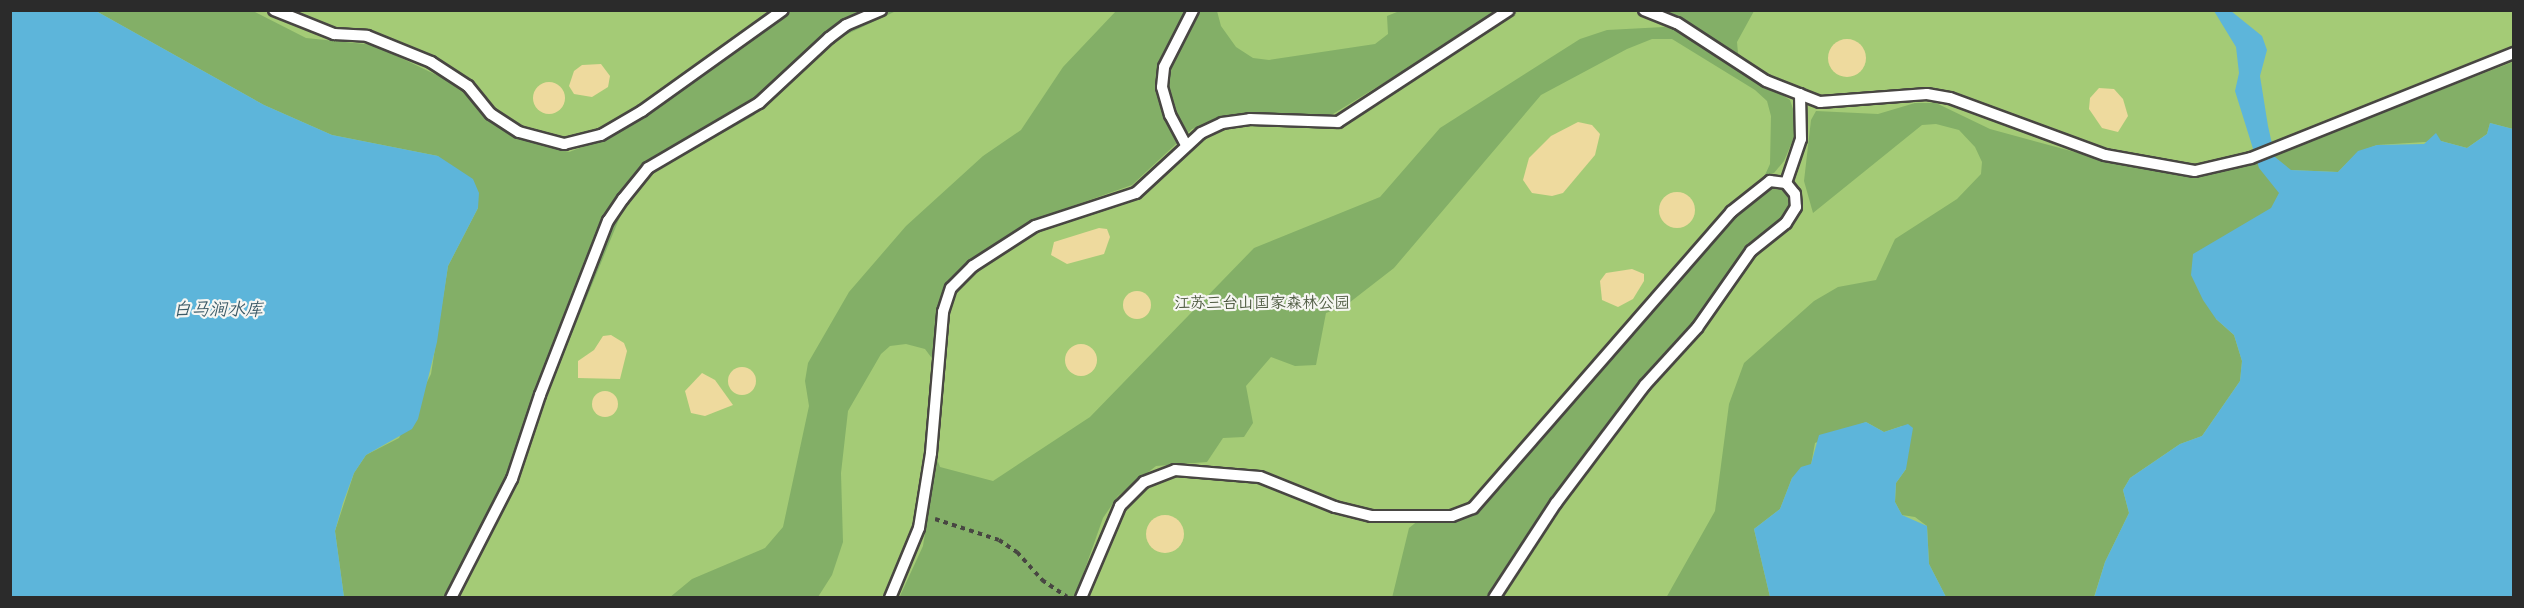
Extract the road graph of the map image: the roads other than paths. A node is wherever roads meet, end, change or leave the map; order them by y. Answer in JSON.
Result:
{"nodes":[{"id":1,"x":274,"y":10,"type":"edge"},
{"id":2,"x":783,"y":10,"type":"edge"},
{"id":3,"x":881,"y":10,"type":"edge"},
{"id":4,"x":1193,"y":10,"type":"edge"},
{"id":5,"x":1509,"y":10,"type":"edge"},
{"id":6,"x":1644,"y":10,"type":"edge"},
{"id":7,"x":2514,"y":53,"type":"edge"},
{"id":8,"x":1800,"y":94,"type":"junction"},
{"id":9,"x":1186,"y":145,"type":"junction"},
{"id":10,"x":1786,"y":183,"type":"junction"},
{"id":11,"x":451,"y":597,"type":"edge"},
{"id":12,"x":890,"y":597,"type":"edge"},
{"id":13,"x":1081,"y":597,"type":"edge"},
{"id":14,"x":1494,"y":597,"type":"edge"}],
"edges":[{"from":1,"to":2,"type":"lane"},
{"from":3,"to":11,"type":"lane"},
{"from":4,"to":9,"type":"lane"},
{"from":5,"to":9,"type":"lane"},
{"from":6,"to":8,"type":"lane"},
{"from":7,"to":8,"type":"lane"},
{"from":8,"to":10,"type":"lane"},
{"from":9,"to":12,"type":"lane"},
{"from":10,"to":13,"type":"lane"},
{"from":10,"to":14,"type":"lane"}]}
